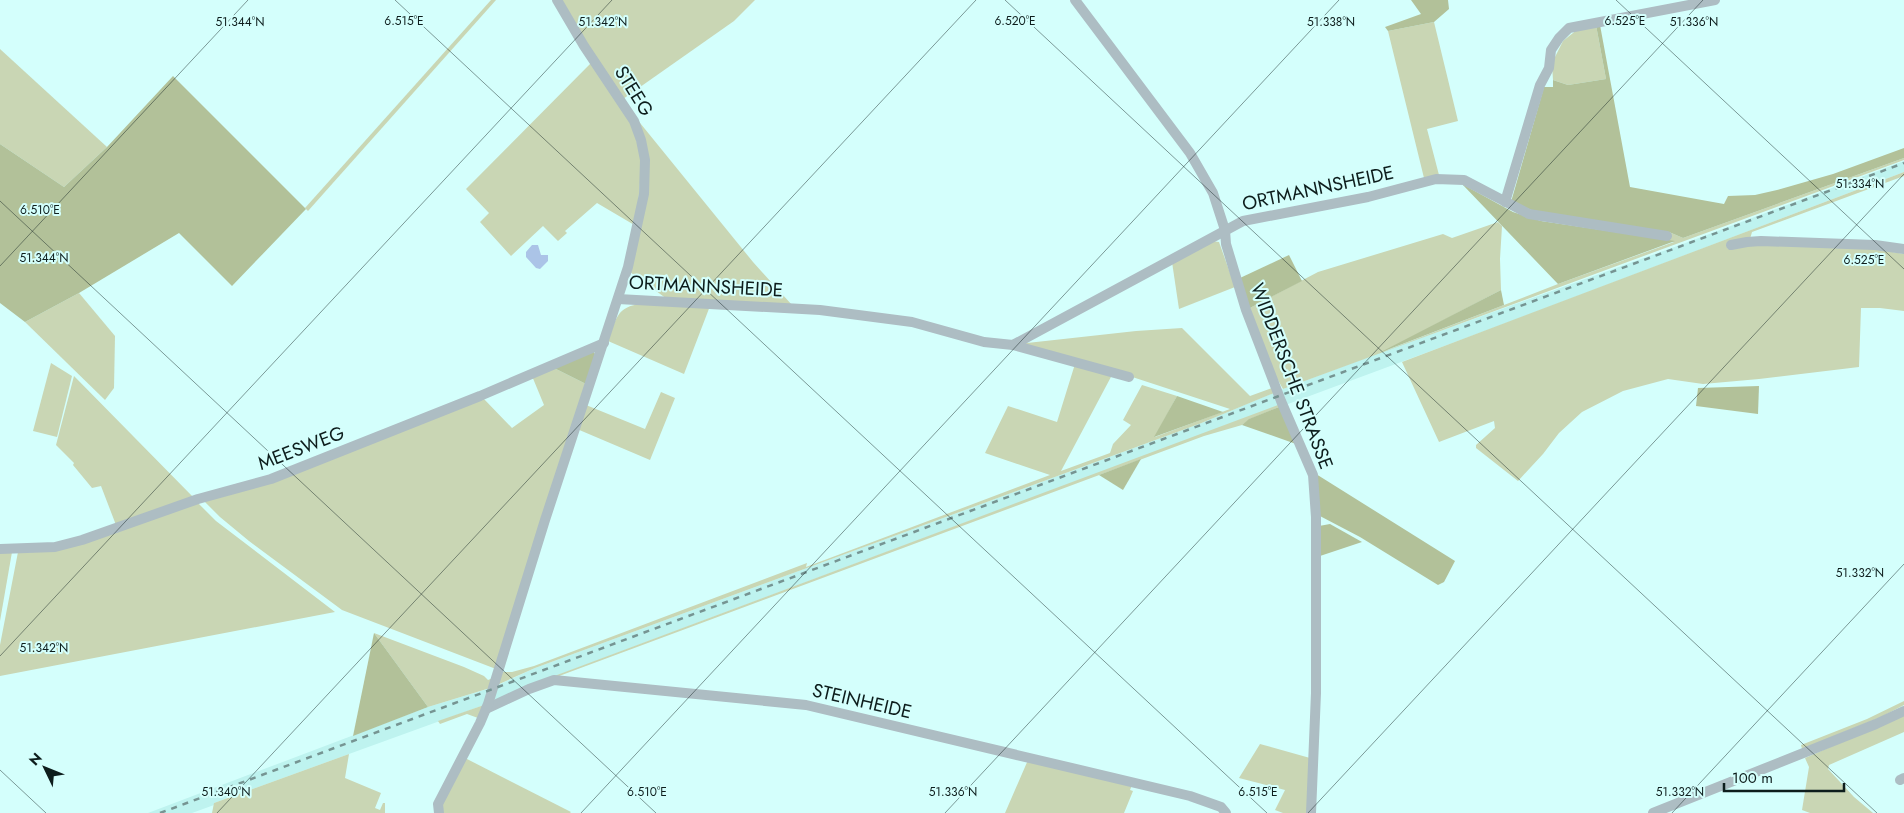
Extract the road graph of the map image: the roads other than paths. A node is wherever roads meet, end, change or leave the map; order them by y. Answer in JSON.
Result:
{"nodes":[{"id":1,"x":557,"y":0,"type":"edge"},
{"id":2,"x":1074,"y":0,"type":"edge"},
{"id":3,"x":1715,"y":0,"type":"edge"},
{"id":4,"x":1505,"y":202,"type":"junction"},
{"id":5,"x":1225,"y":230,"type":"junction"},
{"id":6,"x":1667,"y":236,"type":"dead end"},
{"id":7,"x":1731,"y":246,"type":"dead end"},
{"id":8,"x":1904,"y":249,"type":"edge"},
{"id":9,"x":618,"y":299,"type":"junction"},
{"id":10,"x":604,"y":343,"type":"junction"},
{"id":11,"x":1013,"y":345,"type":"junction"},
{"id":12,"x":1128,"y":377,"type":"dead end"},
{"id":13,"x":0,"y":548,"type":"edge"},
{"id":14,"x":486,"y":709,"type":"junction"},
{"id":15,"x":1904,"y":711,"type":"edge"},
{"id":16,"x":439,"y":813,"type":"edge"},
{"id":17,"x":1226,"y":813,"type":"edge"},
{"id":18,"x":1312,"y":813,"type":"edge"},
{"id":19,"x":1653,"y":813,"type":"edge"}],
"edges":[{"from":1,"to":9,"type":"street","name":"STEEG"},
{"from":2,"to":5,"type":"street","name":"WIDDERSCHE STRASSE"},
{"from":3,"to":4,"type":"street"},
{"from":4,"to":5,"type":"street","name":"ORTMANNSHEIDE"},
{"from":4,"to":6,"type":"street","name":"ORTMANNSHEIDE"},
{"from":5,"to":11,"type":"street","name":"ORTMANNSHEIDE"},
{"from":5,"to":18,"type":"street","name":"WIDDERSCHE STRASSE"},
{"from":7,"to":8,"type":"street"},
{"from":9,"to":10,"type":"street","name":"ORTMANNSHEIDE"},
{"from":9,"to":11,"type":"street","name":"ORTMANNSHEIDE"},
{"from":10,"to":13,"type":"street","name":"MEESWEG"},
{"from":10,"to":14,"type":"street","name":"ORTMANNSHEIDE"},
{"from":11,"to":12,"type":"street","name":"ORTMANNSHEIDE"},
{"from":14,"to":16,"type":"street"},
{"from":14,"to":17,"type":"street","name":"STEINHEIDE"},
{"from":15,"to":19,"type":"street"}]}
